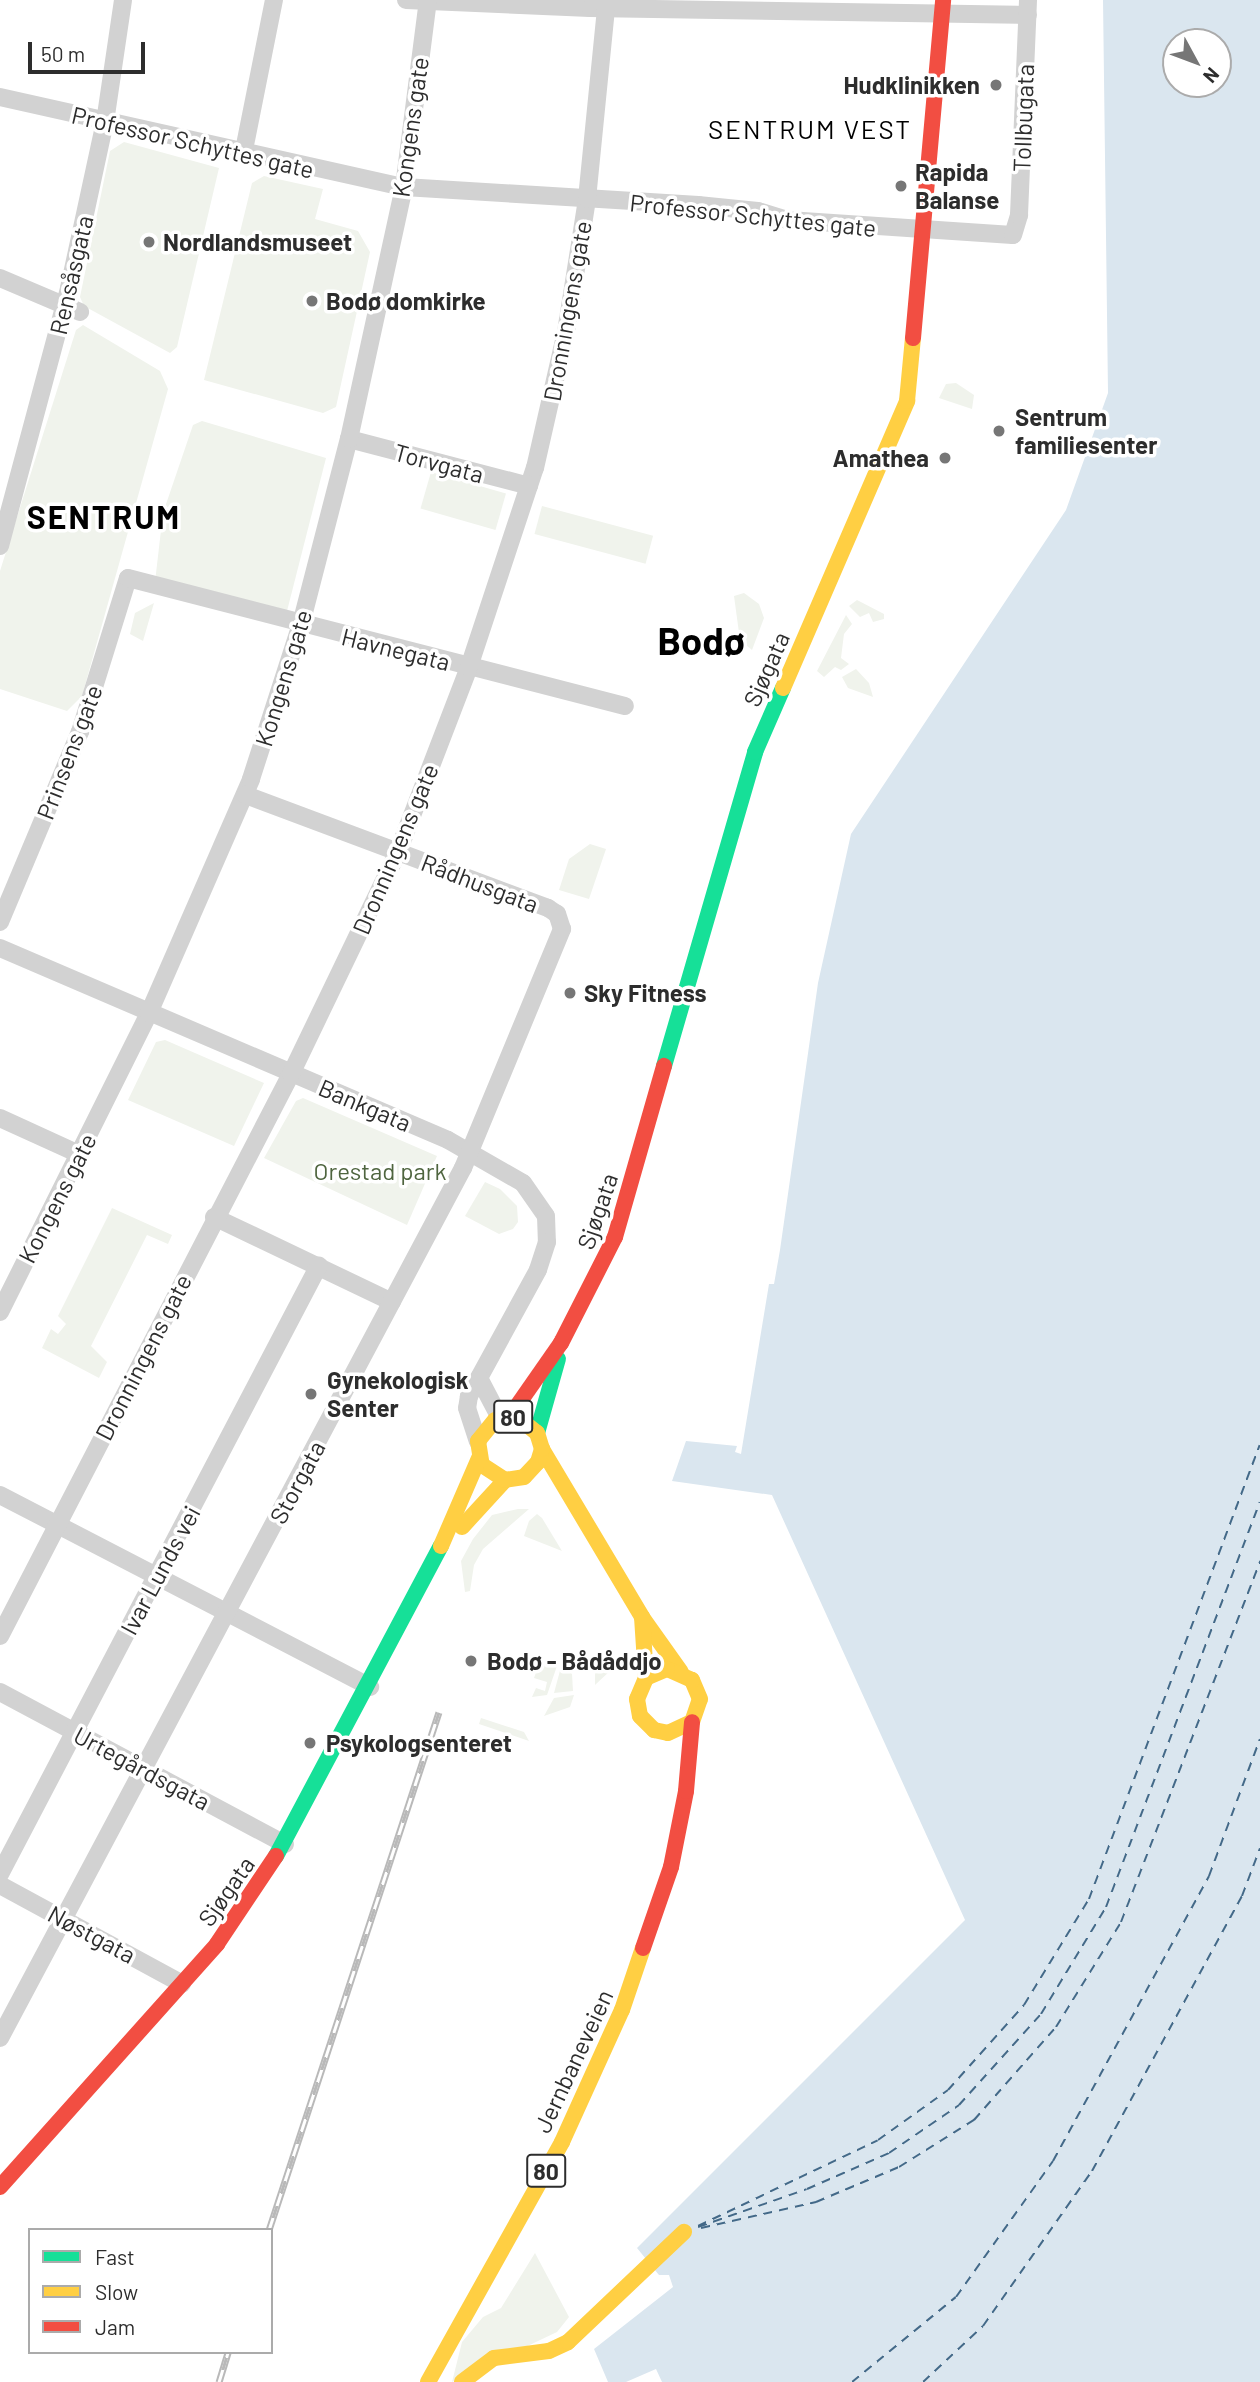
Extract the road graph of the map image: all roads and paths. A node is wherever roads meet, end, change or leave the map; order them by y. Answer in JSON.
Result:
{"nodes":[{"id":1,"x":123,"y":0,"type":"edge"},
{"id":2,"x":274,"y":0,"type":"edge"},
{"id":3,"x":406,"y":0,"type":"edge"},
{"id":4,"x":428,"y":2,"type":"edge"},
{"id":5,"x":607,"y":4,"type":"edge"},
{"id":6,"x":942,"y":8,"type":"edge"},
{"id":7,"x":1028,"y":8,"type":"edge"},
{"id":8,"x":0,"y":97,"type":"edge"},
{"id":9,"x":105,"y":122,"type":"junction"},
{"id":10,"x":243,"y":155,"type":"junction"},
{"id":11,"x":404,"y":187,"type":"junction"},
{"id":12,"x":587,"y":199,"type":"junction"},
{"id":13,"x":925,"y":232,"type":"junction"},
{"id":14,"x":1013,"y":235,"type":"joint"},
{"id":15,"x":0,"y":278,"type":"edge"},
{"id":16,"x":73,"y":308,"type":"junction"},
{"id":17,"x":349,"y":439,"type":"junction"},
{"id":18,"x":530,"y":486,"type":"junction"},
{"id":19,"x":0,"y":547,"type":"edge"},
{"id":20,"x":128,"y":578,"type":"joint"},
{"id":21,"x":301,"y":624,"type":"junction"},
{"id":22,"x":469,"y":667,"type":"junction"},
{"id":23,"x":625,"y":706,"type":"dead end"},
{"id":24,"x":245,"y":795,"type":"junction"},
{"id":25,"x":398,"y":852,"type":"junction"},
{"id":26,"x":557,"y":914,"type":"joint"},
{"id":27,"x":0,"y":922,"type":"edge"},
{"id":28,"x":0,"y":948,"type":"edge"},
{"id":29,"x":149,"y":1013,"type":"junction"},
{"id":30,"x":291,"y":1074,"type":"junction"},
{"id":31,"x":0,"y":1118,"type":"edge"},
{"id":32,"x":471,"y":1151,"type":"junction"},
{"id":33,"x":79,"y":1154,"type":"junction"},
{"id":34,"x":214,"y":1217,"type":"junction"},
{"id":35,"x":319,"y":1265,"type":"junction"},
{"id":36,"x":393,"y":1302,"type":"junction"},
{"id":37,"x":1,"y":1306,"type":"edge"},
{"id":38,"x":561,"y":1343,"type":"junction"},
{"id":39,"x":479,"y":1378,"type":"junction"},
{"id":40,"x":505,"y":1417,"type":"junction"},
{"id":41,"x":539,"y":1441,"type":"junction"},
{"id":42,"x":479,"y":1449,"type":"junction"},
{"id":43,"x":511,"y":1479,"type":"junction"},
{"id":44,"x":538,"y":1489,"type":"dead end"},
{"id":45,"x":0,"y":1495,"type":"edge"},
{"id":46,"x":555,"y":1502,"type":"dead end"},
{"id":47,"x":57,"y":1524,"type":"junction"},
{"id":48,"x":591,"y":1534,"type":"junction"},
{"id":49,"x":157,"y":1574,"type":"junction"},
{"id":50,"x":426,"y":1577,"type":"junction"},
{"id":51,"x":228,"y":1612,"type":"junction"},
{"id":52,"x":642,"y":1617,"type":"junction"},
{"id":53,"x":0,"y":1636,"type":"edge"},
{"id":54,"x":681,"y":1672,"type":"junction"},
{"id":55,"x":646,"y":1678,"type":"junction"},
{"id":56,"x":370,"y":1687,"type":"junction"},
{"id":57,"x":0,"y":1692,"type":"edge"},
{"id":58,"x":692,"y":1722,"type":"junction"},
{"id":59,"x":654,"y":1730,"type":"junction"},
{"id":60,"x":74,"y":1731,"type":"junction"},
{"id":61,"x":664,"y":1750,"type":"dead end"},
{"id":62,"x":144,"y":1768,"type":"junction"},
{"id":63,"x":671,"y":1770,"type":"dead end"},
{"id":64,"x":680,"y":1816,"type":"junction"},
{"id":65,"x":285,"y":1844,"type":"junction"},
{"id":66,"x":0,"y":1874,"type":"edge"},
{"id":67,"x":0,"y":1885,"type":"edge"},
{"id":68,"x":63,"y":1919,"type":"junction"},
{"id":69,"x":182,"y":1984,"type":"junction"},
{"id":70,"x":0,"y":2038,"type":"edge"},
{"id":71,"x":0,"y":2187,"type":"edge"},
{"id":72,"x":684,"y":2232,"type":"dead end"},
{"id":73,"x":535,"y":2353,"type":"junction"},
{"id":74,"x":524,"y":2372,"type":"dead end"},
{"id":75,"x":428,"y":2382,"type":"edge"},
{"id":76,"x":462,"y":2382,"type":"edge"}],
"edges":[{"from":1,"to":9,"type":"street","name":"Rensåsgata"},
{"from":2,"to":10,"type":"street"},
{"from":3,"to":4,"type":"street"},
{"from":4,"to":5,"type":"street"},
{"from":4,"to":11,"type":"street","name":"Kongens gate"},
{"from":5,"to":6,"type":"street"},
{"from":5,"to":12,"type":"street","name":"Dronningens gate"},
{"from":6,"to":7,"type":"street"},
{"from":6,"to":13,"type":"main road","name":"Sjøgata"},
{"from":7,"to":14,"type":"street","name":"Tollbugata"},
{"from":8,"to":9,"type":"street","name":"Professor Schyttes gate"},
{"from":9,"to":10,"type":"street","name":"Professor Schyttes gate"},
{"from":9,"to":16,"type":"street","name":"Rensåsgata"},
{"from":10,"to":11,"type":"street","name":"Professor Schyttes gate"},
{"from":11,"to":12,"type":"street","name":"Professor Schyttes gate"},
{"from":11,"to":17,"type":"street","name":"Kongens gate"},
{"from":12,"to":13,"type":"street","name":"Professor Schyttes gate"},
{"from":12,"to":18,"type":"street","name":"Dronningens gate"},
{"from":13,"to":14,"type":"street","name":"Professor Schyttes gate"},
{"from":13,"to":38,"type":"main road","name":"Sjøgata"},
{"from":15,"to":16,"type":"street"},
{"from":16,"to":19,"type":"street","name":"Rensåsgata"},
{"from":17,"to":18,"type":"street","name":"Torvgata"},
{"from":17,"to":21,"type":"street","name":"Kongens gate"},
{"from":18,"to":22,"type":"street","name":"Dronningens gate"},
{"from":20,"to":21,"type":"street","name":"Havnegata"},
{"from":20,"to":27,"type":"street","name":"Prinsens gate"},
{"from":21,"to":22,"type":"street","name":"Havnegata"},
{"from":21,"to":24,"type":"street","name":"Kongens gate"},
{"from":22,"to":23,"type":"street","name":"Havnegata"},
{"from":22,"to":25,"type":"street","name":"Dronningens gate"},
{"from":24,"to":25,"type":"street","name":"Rådhusgata"},
{"from":24,"to":29,"type":"street","name":"Kongens gate"},
{"from":25,"to":26,"type":"street","name":"Rådhusgata"},
{"from":25,"to":30,"type":"street","name":"Dronningens gate"},
{"from":26,"to":32,"type":"street","name":"Storgata"},
{"from":28,"to":29,"type":"street","name":"Bankgata"},
{"from":29,"to":30,"type":"street","name":"Bankgata"},
{"from":29,"to":33,"type":"street","name":"Kongens gate"},
{"from":30,"to":32,"type":"street","name":"Bankgata"},
{"from":30,"to":34,"type":"street","name":"Dronningens gate"},
{"from":31,"to":33,"type":"street"},
{"from":32,"to":36,"type":"street","name":"Storgata"},
{"from":32,"to":39,"type":"street","name":"Bankgata"},
{"from":33,"to":37,"type":"street","name":"Kongens gate"},
{"from":34,"to":35,"type":"street"},
{"from":34,"to":47,"type":"street","name":"Dronningens gate"},
{"from":35,"to":36,"type":"street"},
{"from":35,"to":49,"type":"street","name":"Ivar Lunds vei"},
{"from":36,"to":51,"type":"street","name":"Storgata"},
{"from":38,"to":40,"type":"main road","name":"Sjøgata"},
{"from":38,"to":41,"type":"main road","name":"Sjøgata"},
{"from":39,"to":40,"type":"street"},
{"from":39,"to":42,"type":"street","name":"Bankgata"},
{"from":40,"to":41,"type":"main road","number":"80"},
{"from":40,"to":42,"type":"main road","name":"Sjøgata","number":"80"},
{"from":41,"to":43,"type":"main road","name":"Sjøgata","number":"80"},
{"from":41,"to":48,"type":"main road","name":"Jernbaneveien","number":"80"},
{"from":42,"to":43,"type":"main road","number":"80"},
{"from":42,"to":50,"type":"main road","name":"Sjøgata","number":"80"},
{"from":43,"to":44,"type":"main road","number":"80"},
{"from":43,"to":50,"type":"main road","name":"Sjøgata","number":"80"},
{"from":45,"to":47,"type":"street"},
{"from":46,"to":48,"type":"main road","name":"Jernbaneveien","number":"80"},
{"from":47,"to":49,"type":"street"},
{"from":47,"to":53,"type":"street","name":"Dronningens gate"},
{"from":48,"to":52,"type":"main road","name":"Jernbaneveien","number":"80"},
{"from":49,"to":51,"type":"street"},
{"from":49,"to":60,"type":"street","name":"Ivar Lunds vei"},
{"from":50,"to":56,"type":"main road","name":"Sjøgata","number":"80"},
{"from":51,"to":56,"type":"street"},
{"from":51,"to":62,"type":"street","name":"Storgata"},
{"from":52,"to":54,"type":"main road","name":"Jernbaneveien","number":"80"},
{"from":52,"to":55,"type":"main road","name":"Jernbaneveien","number":"80"},
{"from":54,"to":55,"type":"main road"},
{"from":54,"to":58,"type":"main road","name":"Jernbaneveien","number":"80"},
{"from":55,"to":59,"type":"main road","name":"Jernbaneveien","number":"80"},
{"from":56,"to":65,"type":"main road","name":"Sjøgata","number":"80"},
{"from":57,"to":60,"type":"street","name":"Urtegårdsgata"},
{"from":58,"to":59,"type":"main road"},
{"from":58,"to":64,"type":"main road","name":"Jernbaneveien","number":"80"},
{"from":59,"to":61,"type":"main road","name":"Jernbaneveien","number":"80"},
{"from":60,"to":62,"type":"street","name":"Urtegårdsgata"},
{"from":60,"to":66,"type":"street","name":"Ivar Lunds vei"},
{"from":62,"to":65,"type":"street","name":"Urtegårdsgata"},
{"from":62,"to":68,"type":"street","name":"Storgata"},
{"from":63,"to":64,"type":"main road","name":"Jernbaneveien","number":"80"},
{"from":64,"to":75,"type":"main road","name":"Jernbaneveien","number":"80"},
{"from":65,"to":69,"type":"main road","name":"Sjøgata","number":"80"},
{"from":67,"to":68,"type":"street","name":"Nøstgata"},
{"from":68,"to":69,"type":"street","name":"Nøstgata"},
{"from":68,"to":70,"type":"street","name":"Storgata"},
{"from":69,"to":71,"type":"main road","name":"Sjøgata","number":"80"},
{"from":72,"to":73,"type":"main road"},
{"from":73,"to":74,"type":"main road"},
{"from":73,"to":76,"type":"main road"}]}
